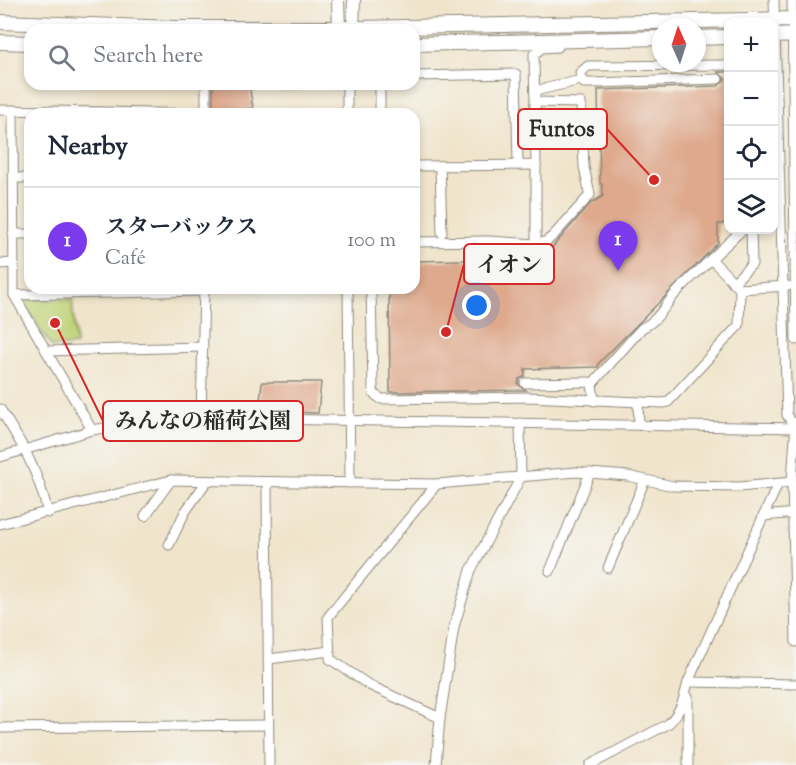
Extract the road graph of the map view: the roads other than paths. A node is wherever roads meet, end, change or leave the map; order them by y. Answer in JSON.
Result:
{"nodes":[{"id":1,"x":338,"y":0,"type":"edge"},
{"id":2,"x":354,"y":0,"type":"edge"},
{"id":3,"x":774,"y":0,"type":"edge"},
{"id":4,"x":792,"y":0,"type":"edge"},
{"id":5,"x":775,"y":18,"type":"edge"},
{"id":6,"x":794,"y":19,"type":"edge"},
{"id":7,"x":778,"y":20,"type":"edge"},
{"id":8,"x":724,"y":21,"type":"edge"},
{"id":9,"x":0,"y":22,"type":"edge"},
{"id":10,"x":59,"y":24,"type":"edge"},
{"id":11,"x":338,"y":24,"type":"edge"},
{"id":12,"x":354,"y":24,"type":"edge"},
{"id":13,"x":420,"y":28,"type":"edge"},
{"id":14,"x":795,"y":35,"type":"edge"},
{"id":15,"x":778,"y":36,"type":"edge"},
{"id":16,"x":724,"y":37,"type":"edge"},
{"id":17,"x":652,"y":38,"type":"edge"},
{"id":18,"x":706,"y":38,"type":"edge"},
{"id":19,"x":619,"y":39,"type":"junction"},
{"id":20,"x":0,"y":42,"type":"edge"},
{"id":21,"x":24,"y":43,"type":"edge"},
{"id":22,"x":420,"y":44,"type":"edge"},
{"id":23,"x":724,"y":65,"type":"edge"},
{"id":24,"x":776,"y":72,"type":"edge"},
{"id":25,"x":420,"y":76,"type":"edge"},
{"id":26,"x":718,"y":79,"type":"dead end"},
{"id":27,"x":581,"y":80,"type":"junction"},
{"id":28,"x":206,"y":90,"type":"edge"},
{"id":29,"x":347,"y":90,"type":"edge"},
{"id":30,"x":380,"y":90,"type":"edge"},
{"id":31,"x":535,"y":91,"type":"junction"},
{"id":32,"x":535,"y":102,"type":"junction"},
{"id":33,"x":380,"y":107,"type":"dead end"},
{"id":34,"x":206,"y":108,"type":"edge"},
{"id":35,"x":347,"y":108,"type":"edge"},
{"id":36,"x":0,"y":110,"type":"edge"},
{"id":37,"x":13,"y":110,"type":"junction"},
{"id":38,"x":24,"y":110,"type":"edge"},
{"id":39,"x":518,"y":165,"type":"junction"},
{"id":40,"x":536,"y":165,"type":"junction"},
{"id":41,"x":420,"y":166,"type":"edge"},
{"id":42,"x":440,"y":166,"type":"junction"},
{"id":43,"x":14,"y":178,"type":"junction"},
{"id":44,"x":24,"y":178,"type":"edge"},
{"id":45,"x":796,"y":184,"type":"edge"},
{"id":46,"x":795,"y":210,"type":"edge"},
{"id":47,"x":442,"y":233,"type":"dead end"},
{"id":48,"x":13,"y":234,"type":"junction"},
{"id":49,"x":24,"y":234,"type":"edge"},
{"id":50,"x":738,"y":234,"type":"edge"},
{"id":51,"x":751,"y":234,"type":"edge"},
{"id":52,"x":420,"y":242,"type":"edge"},
{"id":53,"x":536,"y":244,"type":"junction"},
{"id":54,"x":711,"y":259,"type":"junction"},
{"id":55,"x":13,"y":263,"type":"junction"},
{"id":56,"x":0,"y":264,"type":"edge"},
{"id":57,"x":736,"y":286,"type":"junction"},
{"id":58,"x":783,"y":288,"type":"junction"},
{"id":59,"x":46,"y":294,"type":"edge"},
{"id":60,"x":204,"y":294,"type":"edge"},
{"id":61,"x":348,"y":294,"type":"edge"},
{"id":62,"x":371,"y":294,"type":"edge"},
{"id":63,"x":14,"y":295,"type":"junction"},
{"id":64,"x":796,"y":340,"type":"edge"},
{"id":65,"x":203,"y":347,"type":"junction"},
{"id":66,"x":46,"y":351,"type":"junction"},
{"id":67,"x":525,"y":383,"type":"dead end"},
{"id":68,"x":592,"y":384,"type":"junction"},
{"id":69,"x":594,"y":401,"type":"junction"},
{"id":70,"x":638,"y":403,"type":"junction"},
{"id":71,"x":0,"y":409,"type":"edge"},
{"id":72,"x":201,"y":418,"type":"junction"},
{"id":73,"x":348,"y":421,"type":"junction"},
{"id":74,"x":520,"y":423,"type":"junction"},
{"id":75,"x":639,"y":425,"type":"junction"},
{"id":76,"x":796,"y":425,"type":"edge"},
{"id":77,"x":92,"y":430,"type":"junction"},
{"id":78,"x":26,"y":450,"type":"junction"},
{"id":79,"x":0,"y":457,"type":"edge"},
{"id":80,"x":590,"y":473,"type":"junction"},
{"id":81,"x":521,"y":477,"type":"junction"},
{"id":82,"x":171,"y":480,"type":"junction"},
{"id":83,"x":645,"y":480,"type":"junction"},
{"id":84,"x":207,"y":481,"type":"junction"},
{"id":85,"x":792,"y":482,"type":"junction"},
{"id":86,"x":350,"y":483,"type":"junction"},
{"id":87,"x":267,"y":484,"type":"junction"},
{"id":88,"x":437,"y":484,"type":"junction"},
{"id":89,"x":778,"y":484,"type":"junction"},
{"id":90,"x":48,"y":513,"type":"junction"},
{"id":91,"x":795,"y":513,"type":"edge"},
{"id":92,"x":146,"y":516,"type":"dead end"},
{"id":93,"x":763,"y":516,"type":"junction"},
{"id":94,"x":0,"y":524,"type":"edge"},
{"id":95,"x":169,"y":545,"type":"dead end"},
{"id":96,"x":608,"y":568,"type":"dead end"},
{"id":97,"x":550,"y":571,"type":"dead end"},
{"id":98,"x":796,"y":642,"type":"edge"},
{"id":99,"x":330,"y":651,"type":"junction"},
{"id":100,"x":269,"y":658,"type":"junction"},
{"id":101,"x":688,"y":682,"type":"junction"},
{"id":102,"x":796,"y":684,"type":"edge"},
{"id":103,"x":440,"y":718,"type":"junction"},
{"id":104,"x":268,"y":725,"type":"junction"},
{"id":105,"x":0,"y":728,"type":"edge"},
{"id":106,"x":269,"y":765,"type":"edge"},
{"id":107,"x":436,"y":765,"type":"edge"},
{"id":108,"x":590,"y":765,"type":"edge"},
{"id":109,"x":688,"y":765,"type":"edge"}],
"edges":[{"from":1,"to":11,"type":"main road"},
{"from":2,"to":12,"type":"main road"},
{"from":3,"to":5,"type":"street"},
{"from":4,"to":6,"type":"street"},
{"from":6,"to":7,"type":"highway"},
{"from":6,"to":14,"type":"street"},
{"from":8,"to":13,"type":"highway"},
{"from":9,"to":10,"type":"highway"},
{"from":14,"to":15,"type":"highway"},
{"from":14,"to":45,"type":"street"},
{"from":16,"to":18,"type":"highway"},
{"from":17,"to":19,"type":"highway"},
{"from":19,"to":22,"type":"highway"},
{"from":19,"to":31,"type":"street"},
{"from":20,"to":21,"type":"highway"},
{"from":23,"to":27,"type":"street"},
{"from":24,"to":58,"type":"street"},
{"from":25,"to":39,"type":"street"},
{"from":26,"to":27,"type":"street"},
{"from":27,"to":31,"type":"street"},
{"from":28,"to":34,"type":"street"},
{"from":29,"to":35,"type":"street"},
{"from":30,"to":33,"type":"street"},
{"from":31,"to":32,"type":"street"},
{"from":32,"to":40,"type":"street"},
{"from":32,"to":53,"type":"street"},
{"from":36,"to":37,"type":"street"},
{"from":37,"to":38,"type":"street"},
{"from":37,"to":43,"type":"street"},
{"from":39,"to":40,"type":"street"},
{"from":39,"to":42,"type":"street"},
{"from":40,"to":53,"type":"street"},
{"from":41,"to":42,"type":"street"},
{"from":42,"to":47,"type":"street"},
{"from":43,"to":44,"type":"street"},
{"from":43,"to":48,"type":"street"},
{"from":45,"to":46,"type":"street"},
{"from":46,"to":58,"type":"street"},
{"from":46,"to":64,"type":"street"},
{"from":48,"to":49,"type":"street"},
{"from":48,"to":55,"type":"street"},
{"from":50,"to":54,"type":"street"},
{"from":51,"to":57,"type":"street"},
{"from":52,"to":53,"type":"street"},
{"from":54,"to":57,"type":"street"},
{"from":54,"to":68,"type":"street"},
{"from":55,"to":56,"type":"street"},
{"from":55,"to":63,"type":"street"},
{"from":57,"to":58,"type":"street"},
{"from":57,"to":70,"type":"street"},
{"from":58,"to":76,"type":"street"},
{"from":59,"to":63,"type":"street"},
{"from":60,"to":65,"type":"street"},
{"from":61,"to":73,"type":"street"},
{"from":62,"to":69,"type":"street"},
{"from":63,"to":66,"type":"street"},
{"from":65,"to":66,"type":"street"},
{"from":65,"to":72,"type":"street"},
{"from":66,"to":77,"type":"street"},
{"from":67,"to":68,"type":"street"},
{"from":68,"to":69,"type":"street"},
{"from":69,"to":70,"type":"street"},
{"from":70,"to":75,"type":"street"},
{"from":71,"to":78,"type":"street"},
{"from":72,"to":73,"type":"street"},
{"from":72,"to":77,"type":"street"},
{"from":73,"to":74,"type":"street"},
{"from":73,"to":86,"type":"street"},
{"from":74,"to":75,"type":"street"},
{"from":74,"to":81,"type":"street"},
{"from":75,"to":76,"type":"street"},
{"from":76,"to":85,"type":"street"},
{"from":77,"to":78,"type":"street"},
{"from":78,"to":79,"type":"street"},
{"from":78,"to":90,"type":"street"},
{"from":80,"to":81,"type":"street"},
{"from":80,"to":83,"type":"street"},
{"from":80,"to":97,"type":"street"},
{"from":81,"to":88,"type":"street"},
{"from":81,"to":103,"type":"street"},
{"from":82,"to":84,"type":"street"},
{"from":82,"to":90,"type":"street"},
{"from":82,"to":92,"type":"street"},
{"from":83,"to":89,"type":"street"},
{"from":83,"to":96,"type":"street"},
{"from":84,"to":87,"type":"street"},
{"from":84,"to":95,"type":"street"},
{"from":85,"to":89,"type":"street"},
{"from":85,"to":91,"type":"street"},
{"from":86,"to":87,"type":"street"},
{"from":86,"to":88,"type":"street"},
{"from":87,"to":100,"type":"street"},
{"from":88,"to":99,"type":"street"},
{"from":89,"to":93,"type":"street"},
{"from":90,"to":94,"type":"street"},
{"from":91,"to":93,"type":"street"},
{"from":91,"to":98,"type":"street"},
{"from":93,"to":101,"type":"street"},
{"from":99,"to":100,"type":"street"},
{"from":99,"to":103,"type":"street"},
{"from":100,"to":104,"type":"street"},
{"from":101,"to":102,"type":"street"},
{"from":101,"to":108,"type":"street"},
{"from":101,"to":109,"type":"street"},
{"from":103,"to":107,"type":"street"},
{"from":104,"to":105,"type":"street"},
{"from":104,"to":106,"type":"street"}]}
